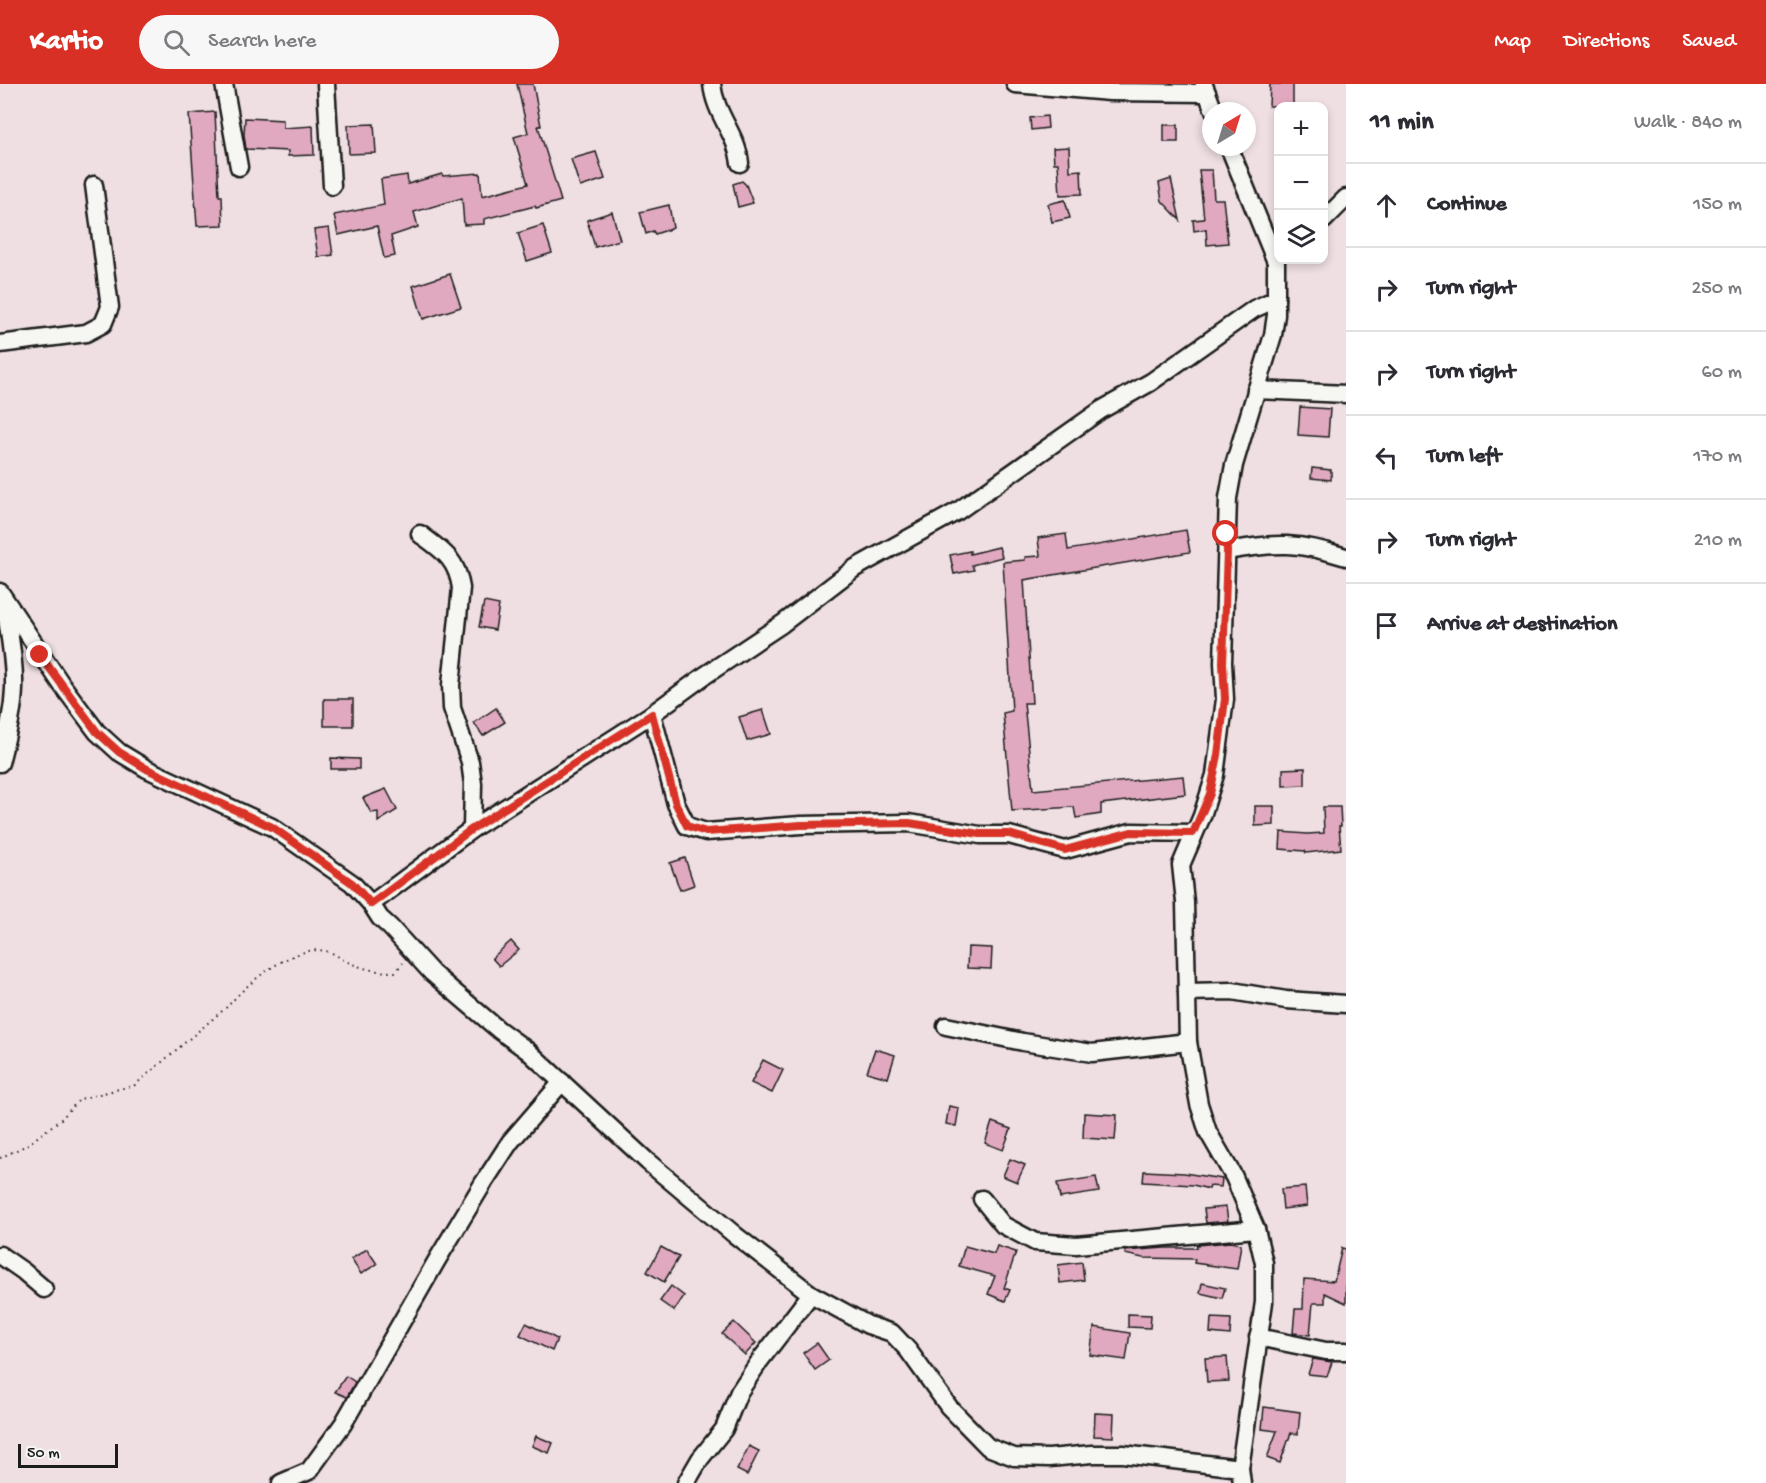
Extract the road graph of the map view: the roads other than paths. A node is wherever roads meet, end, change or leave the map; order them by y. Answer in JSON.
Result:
{"nodes":[{"id":1,"x":224,"y":84,"type":"edge"},
{"id":2,"x":326,"y":84,"type":"edge"},
{"id":3,"x":712,"y":84,"type":"edge"},
{"id":4,"x":1015,"y":84,"type":"edge"},
{"id":5,"x":1205,"y":89,"type":"edge"},
{"id":6,"x":1233,"y":156,"type":"edge"},
{"id":7,"x":740,"y":164,"type":"dead end"},
{"id":8,"x":239,"y":167,"type":"dead end"},
{"id":9,"x":94,"y":185,"type":"dead end"},
{"id":10,"x":332,"y":186,"type":"dead end"},
{"id":11,"x":1346,"y":198,"type":"edge"},
{"id":12,"x":1346,"y":215,"type":"edge"},
{"id":13,"x":1328,"y":216,"type":"edge"},
{"id":14,"x":1328,"y":219,"type":"edge"},
{"id":15,"x":1274,"y":252,"type":"edge"},
{"id":16,"x":1278,"y":264,"type":"edge"},
{"id":17,"x":1276,"y":299,"type":"junction"},
{"id":18,"x":0,"y":344,"type":"edge"},
{"id":19,"x":1256,"y":390,"type":"junction"},
{"id":20,"x":1346,"y":394,"type":"edge"},
{"id":21,"x":420,"y":534,"type":"dead end"},
{"id":22,"x":1227,"y":551,"type":"junction"},
{"id":23,"x":1346,"y":557,"type":"edge"},
{"id":24,"x":2,"y":595,"type":"edge"},
{"id":25,"x":12,"y":655,"type":"junction"},
{"id":26,"x":40,"y":655,"type":"junction"},
{"id":27,"x":652,"y":714,"type":"junction"},
{"id":28,"x":0,"y":763,"type":"edge"},
{"id":29,"x":472,"y":829,"type":"junction"},
{"id":30,"x":1193,"y":833,"type":"junction"},
{"id":31,"x":371,"y":904,"type":"junction"},
{"id":32,"x":1187,"y":992,"type":"junction"},
{"id":33,"x":1346,"y":1004,"type":"edge"},
{"id":34,"x":946,"y":1026,"type":"dead end"},
{"id":35,"x":1188,"y":1042,"type":"junction"},
{"id":36,"x":562,"y":1082,"type":"junction"},
{"id":37,"x":982,"y":1199,"type":"dead end"},
{"id":38,"x":1256,"y":1229,"type":"junction"},
{"id":39,"x":0,"y":1254,"type":"edge"},
{"id":40,"x":44,"y":1289,"type":"dead end"},
{"id":41,"x":811,"y":1294,"type":"junction"},
{"id":42,"x":1258,"y":1337,"type":"junction"},
{"id":43,"x":1346,"y":1351,"type":"edge"},
{"id":44,"x":1241,"y":1475,"type":"edge"},
{"id":45,"x":281,"y":1483,"type":"edge"},
{"id":46,"x":686,"y":1483,"type":"edge"}],
"edges":[{"from":1,"to":8,"type":"street"},
{"from":2,"to":10,"type":"street"},
{"from":3,"to":7,"type":"street"},
{"from":4,"to":5,"type":"street"},
{"from":6,"to":15,"type":"street"},
{"from":9,"to":18,"type":"street"},
{"from":11,"to":13,"type":"street"},
{"from":12,"to":14,"type":"street"},
{"from":16,"to":17,"type":"street"},
{"from":17,"to":19,"type":"street"},
{"from":17,"to":27,"type":"street"},
{"from":19,"to":20,"type":"street"},
{"from":19,"to":22,"type":"street"},
{"from":21,"to":29,"type":"street"},
{"from":22,"to":23,"type":"street"},
{"from":22,"to":30,"type":"street"},
{"from":24,"to":25,"type":"street"},
{"from":24,"to":26,"type":"street"},
{"from":25,"to":26,"type":"street"},
{"from":25,"to":28,"type":"street"},
{"from":26,"to":31,"type":"street"},
{"from":27,"to":29,"type":"street"},
{"from":27,"to":30,"type":"street"},
{"from":29,"to":31,"type":"street"},
{"from":30,"to":32,"type":"street"},
{"from":31,"to":36,"type":"street"},
{"from":32,"to":33,"type":"street"},
{"from":32,"to":35,"type":"street"},
{"from":34,"to":35,"type":"street"},
{"from":35,"to":38,"type":"street"},
{"from":36,"to":41,"type":"street"},
{"from":36,"to":45,"type":"street"},
{"from":37,"to":38,"type":"street"},
{"from":38,"to":42,"type":"street"},
{"from":39,"to":40,"type":"street"},
{"from":41,"to":44,"type":"street"},
{"from":41,"to":46,"type":"street"},
{"from":42,"to":43,"type":"street"},
{"from":42,"to":44,"type":"street"}]}
